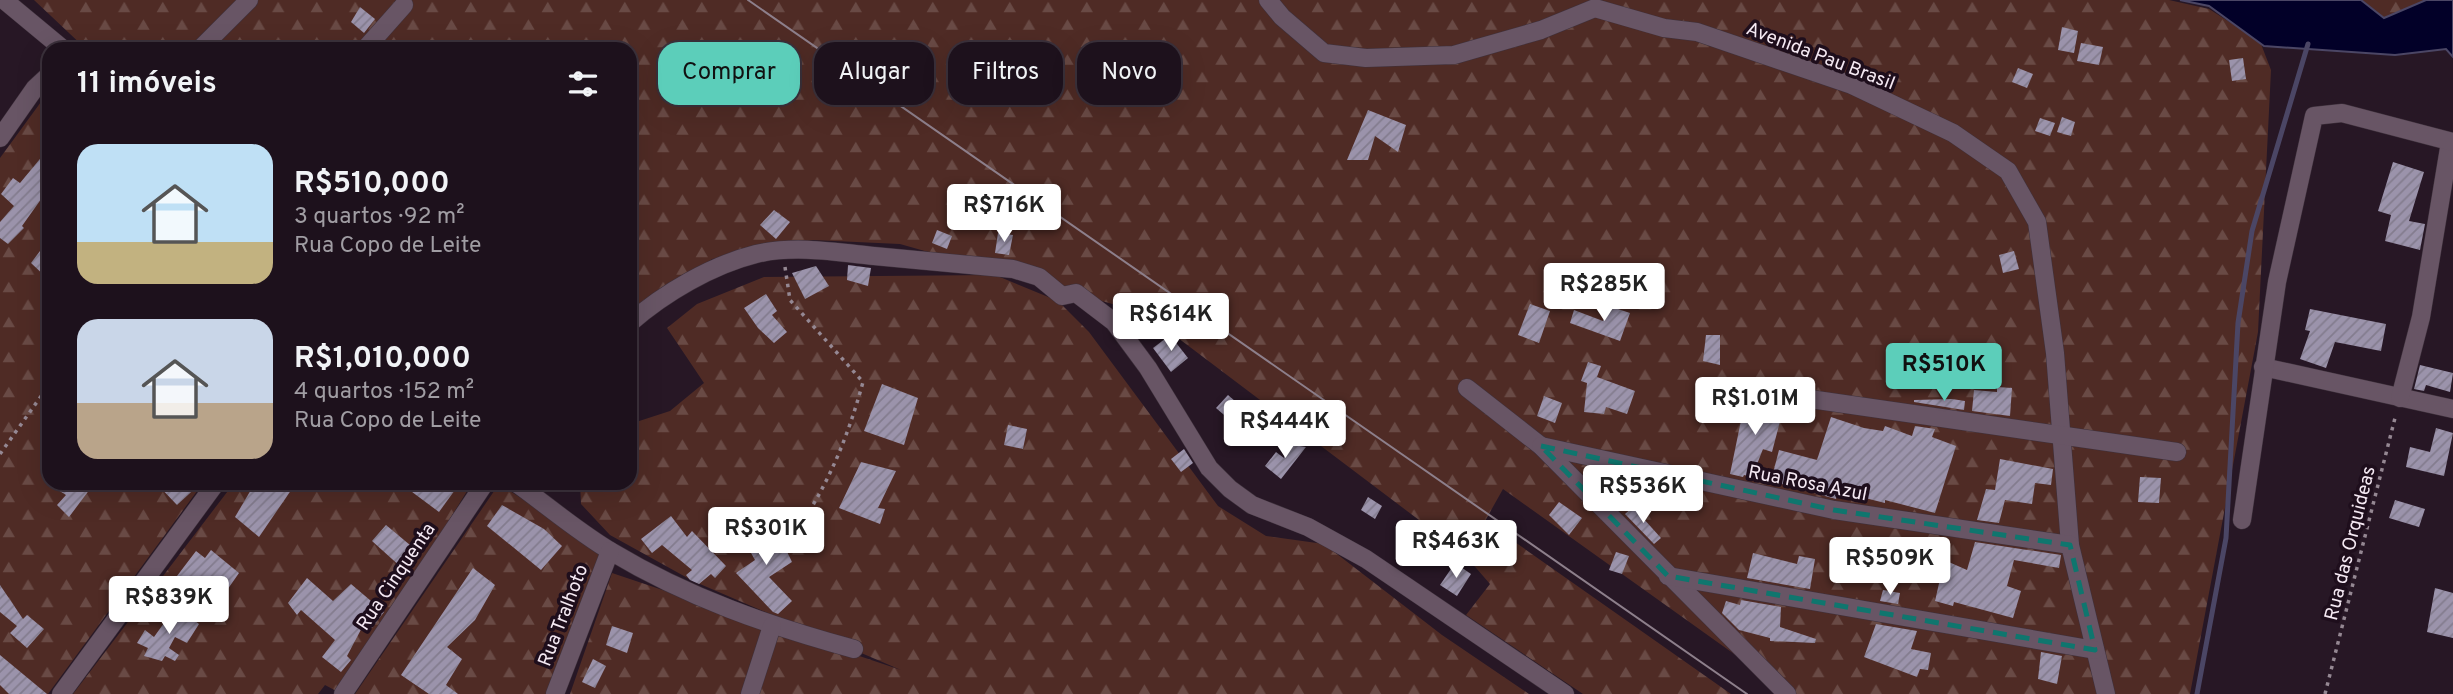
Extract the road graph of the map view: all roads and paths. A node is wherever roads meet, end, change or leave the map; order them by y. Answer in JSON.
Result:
{"nodes":[{"id":1,"x":4,"y":0,"type":"edge"},
{"id":2,"x":249,"y":0,"type":"edge"},
{"id":3,"x":1268,"y":0,"type":"edge"},
{"id":4,"x":404,"y":5,"type":"dead end"},
{"id":5,"x":55,"y":42,"type":"edge"},
{"id":6,"x":207,"y":42,"type":"edge"},
{"id":7,"x":371,"y":42,"type":"edge"},
{"id":8,"x":42,"y":82,"type":"edge"},
{"id":9,"x":0,"y":138,"type":"edge"},
{"id":10,"x":2451,"y":142,"type":"edge"},
{"id":11,"x":783,"y":251,"type":"junction"},
{"id":12,"x":637,"y":317,"type":"edge"},
{"id":13,"x":2263,"y":368,"type":"junction"},
{"id":14,"x":1467,"y":388,"type":"dead end"},
{"id":15,"x":1734,"y":388,"type":"dead end"},
{"id":16,"x":42,"y":395,"type":"edge"},
{"id":17,"x":2400,"y":398,"type":"junction"},
{"id":18,"x":2453,"y":409,"type":"edge"},
{"id":19,"x":2060,"y":436,"type":"junction"},
{"id":20,"x":1541,"y":446,"type":"junction"},
{"id":21,"x":2177,"y":452,"type":"dead end"},
{"id":22,"x":0,"y":454,"type":"edge"},
{"id":23,"x":211,"y":490,"type":"edge"},
{"id":24,"x":480,"y":490,"type":"edge"},
{"id":25,"x":526,"y":490,"type":"edge"},
{"id":26,"x":2242,"y":520,"type":"dead end"},
{"id":27,"x":802,"y":524,"type":"dead end"},
{"id":28,"x":2070,"y":545,"type":"junction"},
{"id":29,"x":610,"y":551,"type":"junction"},
{"id":30,"x":1668,"y":576,"type":"junction"},
{"id":31,"x":772,"y":626,"type":"junction"},
{"id":32,"x":853,"y":649,"type":"dead end"},
{"id":33,"x":2095,"y":650,"type":"junction"},
{"id":34,"x":61,"y":694,"type":"edge"},
{"id":35,"x":343,"y":694,"type":"edge"},
{"id":36,"x":555,"y":694,"type":"edge"},
{"id":37,"x":750,"y":694,"type":"edge"},
{"id":38,"x":1565,"y":694,"type":"edge"},
{"id":39,"x":1787,"y":694,"type":"edge"},
{"id":40,"x":2106,"y":694,"type":"edge"},
{"id":41,"x":2325,"y":694,"type":"edge"}],
"edges":[{"from":1,"to":5,"type":"street"},
{"from":2,"to":6,"type":"street"},
{"from":3,"to":19,"type":"street","name":"Avenida Pau Brasil"},
{"from":4,"to":7,"type":"street"},
{"from":8,"to":9,"type":"street"},
{"from":10,"to":13,"type":"street"},
{"from":10,"to":17,"type":"street"},
{"from":11,"to":12,"type":"street"},
{"from":11,"to":27,"type":"path"},
{"from":11,"to":38,"type":"street"},
{"from":13,"to":17,"type":"street"},
{"from":13,"to":26,"type":"street"},
{"from":14,"to":20,"type":"street"},
{"from":15,"to":19,"type":"street"},
{"from":16,"to":22,"type":"path"},
{"from":17,"to":18,"type":"street"},
{"from":17,"to":41,"type":"path","name":"Rua das Orquideas"},
{"from":19,"to":21,"type":"street"},
{"from":19,"to":28,"type":"street","name":"Avenida Pau Brasil"},
{"from":20,"to":28,"type":"street","name":"Rua Rosa Azul"},
{"from":20,"to":30,"type":"street"},
{"from":23,"to":34,"type":"street"},
{"from":24,"to":35,"type":"street","name":"Rua Cinquenta"},
{"from":25,"to":29,"type":"street"},
{"from":28,"to":33,"type":"street","name":"Avenida Pau Brasil"},
{"from":29,"to":31,"type":"street"},
{"from":29,"to":36,"type":"street","name":"Rua Tralhoto"},
{"from":30,"to":33,"type":"street"},
{"from":30,"to":39,"type":"street"},
{"from":31,"to":32,"type":"street"},
{"from":31,"to":37,"type":"street"},
{"from":33,"to":40,"type":"street","name":"Avenida Pau Brasil"}]}
